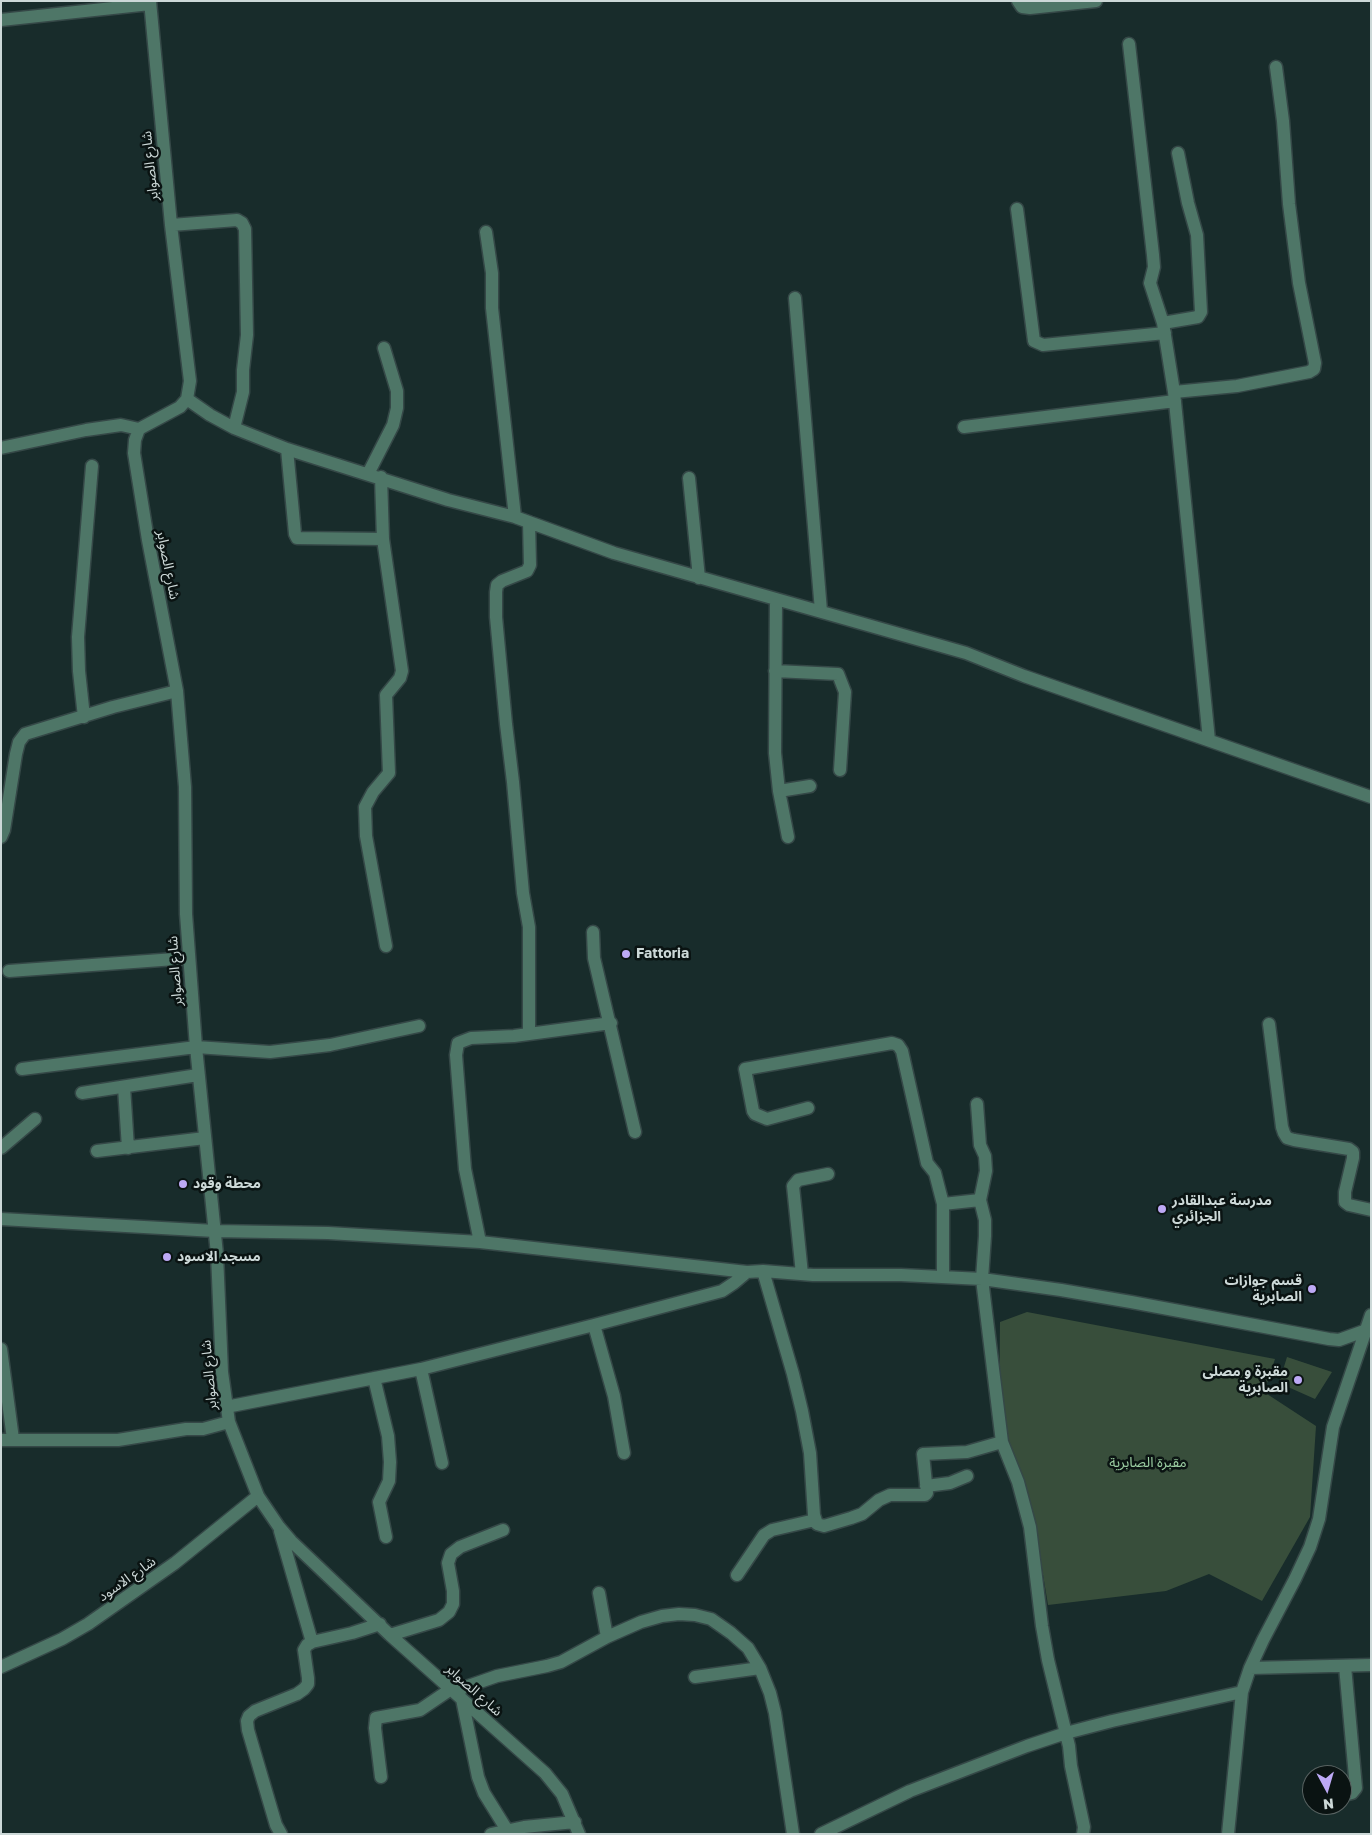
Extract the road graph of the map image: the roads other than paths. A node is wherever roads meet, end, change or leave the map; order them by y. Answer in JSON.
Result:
{"nodes":[{"id":1,"x":1018,"y":1,"type":"edge"},
{"id":2,"x":1096,"y":1,"type":"edge"},
{"id":3,"x":150,"y":2,"type":"edge"},
{"id":4,"x":1,"y":20,"type":"edge"},
{"id":5,"x":1130,"y":44,"type":"dead end"},
{"id":6,"x":1276,"y":67,"type":"dead end"},
{"id":7,"x":1178,"y":153,"type":"dead end"},
{"id":8,"x":1016,"y":208,"type":"dead end"},
{"id":9,"x":171,"y":225,"type":"junction"},
{"id":10,"x":486,"y":232,"type":"dead end"},
{"id":11,"x":795,"y":298,"type":"dead end"},
{"id":12,"x":1164,"y":328,"type":"junction"},
{"id":13,"x":384,"y":348,"type":"dead end"},
{"id":14,"x":1174,"y":397,"type":"junction"},
{"id":15,"x":187,"y":399,"type":"junction"},
{"id":16,"x":964,"y":426,"type":"dead end"},
{"id":17,"x":234,"y":428,"type":"junction"},
{"id":18,"x":139,"y":429,"type":"junction"},
{"id":19,"x":1,"y":448,"type":"edge"},
{"id":20,"x":287,"y":449,"type":"junction"},
{"id":21,"x":92,"y":466,"type":"dead end"},
{"id":22,"x":374,"y":476,"type":"junction"},
{"id":23,"x":689,"y":478,"type":"dead end"},
{"id":24,"x":515,"y":517,"type":"junction"},
{"id":25,"x":529,"y":522,"type":"junction"},
{"id":26,"x":383,"y":539,"type":"junction"},
{"id":27,"x":699,"y":578,"type":"junction"},
{"id":28,"x":776,"y":599,"type":"junction"},
{"id":29,"x":821,"y":612,"type":"junction"},
{"id":30,"x":776,"y":671,"type":"junction"},
{"id":31,"x":177,"y":691,"type":"junction"},
{"id":32,"x":84,"y":717,"type":"junction"},
{"id":33,"x":1209,"y":740,"type":"junction"},
{"id":34,"x":840,"y":770,"type":"dead end"},
{"id":35,"x":810,"y":786,"type":"dead end"},
{"id":36,"x":779,"y":791,"type":"junction"},
{"id":37,"x":1371,"y":796,"type":"edge"},
{"id":38,"x":1,"y":837,"type":"edge"},
{"id":39,"x":788,"y":838,"type":"dead end"},
{"id":40,"x":593,"y":932,"type":"dead end"},
{"id":41,"x":386,"y":946,"type":"dead end"},
{"id":42,"x":189,"y":958,"type":"junction"},
{"id":43,"x":9,"y":970,"type":"dead end"},
{"id":44,"x":611,"y":1023,"type":"junction"},
{"id":45,"x":1269,"y":1024,"type":"dead end"},
{"id":46,"x":419,"y":1026,"type":"dead end"},
{"id":47,"x":529,"y":1033,"type":"junction"},
{"id":48,"x":196,"y":1047,"type":"junction"},
{"id":49,"x":22,"y":1069,"type":"dead end"},
{"id":50,"x":198,"y":1075,"type":"junction"},
{"id":51,"x":124,"y":1087,"type":"junction"},
{"id":52,"x":82,"y":1093,"type":"dead end"},
{"id":53,"x":977,"y":1104,"type":"dead end"},
{"id":54,"x":808,"y":1108,"type":"dead end"},
{"id":55,"x":35,"y":1119,"type":"dead end"},
{"id":56,"x":635,"y":1132,"type":"dead end"},
{"id":57,"x":205,"y":1138,"type":"junction"},
{"id":58,"x":1,"y":1148,"type":"edge"},
{"id":59,"x":128,"y":1148,"type":"junction"},
{"id":60,"x":97,"y":1151,"type":"dead end"},
{"id":61,"x":828,"y":1174,"type":"dead end"},
{"id":62,"x":980,"y":1200,"type":"junction"},
{"id":63,"x":943,"y":1204,"type":"junction"},
{"id":64,"x":1371,"y":1210,"type":"edge"},
{"id":65,"x":1,"y":1219,"type":"edge"},
{"id":66,"x":215,"y":1231,"type":"junction"},
{"id":67,"x":480,"y":1242,"type":"junction"},
{"id":68,"x":763,"y":1271,"type":"junction"},
{"id":69,"x":747,"y":1272,"type":"junction"},
{"id":70,"x":802,"y":1274,"type":"junction"},
{"id":71,"x":943,"y":1276,"type":"junction"},
{"id":72,"x":982,"y":1279,"type":"junction"},
{"id":73,"x":1371,"y":1315,"type":"edge"},
{"id":74,"x":594,"y":1325,"type":"junction"},
{"id":75,"x":1368,"y":1331,"type":"edge"},
{"id":76,"x":1,"y":1349,"type":"edge"},
{"id":77,"x":421,"y":1369,"type":"junction"},
{"id":78,"x":374,"y":1378,"type":"junction"},
{"id":79,"x":226,"y":1407,"type":"junction"},
{"id":80,"x":229,"y":1422,"type":"junction"},
{"id":81,"x":7,"y":1439,"type":"edge"},
{"id":82,"x":1002,"y":1442,"type":"junction"},
{"id":83,"x":624,"y":1453,"type":"dead end"},
{"id":84,"x":442,"y":1463,"type":"dead end"},
{"id":85,"x":967,"y":1476,"type":"dead end"},
{"id":86,"x":926,"y":1486,"type":"junction"},
{"id":87,"x":258,"y":1496,"type":"junction"},
{"id":88,"x":815,"y":1520,"type":"junction"},
{"id":89,"x":279,"y":1527,"type":"junction"},
{"id":90,"x":503,"y":1530,"type":"dead end"},
{"id":91,"x":386,"y":1537,"type":"dead end"},
{"id":92,"x":736,"y":1575,"type":"dead end"},
{"id":93,"x":599,"y":1593,"type":"dead end"},
{"id":94,"x":380,"y":1624,"type":"junction"},
{"id":95,"x":390,"y":1635,"type":"junction"},
{"id":96,"x":607,"y":1637,"type":"junction"},
{"id":97,"x":312,"y":1642,"type":"junction"},
{"id":98,"x":1371,"y":1665,"type":"edge"},
{"id":99,"x":1,"y":1666,"type":"edge"},
{"id":100,"x":1345,"y":1666,"type":"junction"},
{"id":101,"x":760,"y":1668,"type":"junction"},
{"id":102,"x":1250,"y":1668,"type":"junction"},
{"id":103,"x":695,"y":1677,"type":"dead end"},
{"id":104,"x":1242,"y":1692,"type":"junction"},
{"id":105,"x":455,"y":1693,"type":"junction"},
{"id":106,"x":1066,"y":1733,"type":"junction"},
{"id":107,"x":381,"y":1778,"type":"dead end"},
{"id":108,"x":1352,"y":1793,"type":"edge"},
{"id":109,"x":577,"y":1828,"type":"edge"},
{"id":110,"x":507,"y":1830,"type":"junction"},
{"id":111,"x":278,"y":1833,"type":"edge"},
{"id":112,"x":491,"y":1834,"type":"edge"},
{"id":113,"x":794,"y":1834,"type":"edge"},
{"id":114,"x":821,"y":1834,"type":"edge"},
{"id":115,"x":1083,"y":1834,"type":"edge"},
{"id":116,"x":1228,"y":1834,"type":"edge"}],
"edges":[{"from":1,"to":2,"type":"street"},
{"from":3,"to":4,"type":"street"},
{"from":3,"to":9,"type":"street","name":"شارع الصوابر"},
{"from":5,"to":12,"type":"street"},
{"from":6,"to":14,"type":"street"},
{"from":7,"to":12,"type":"street"},
{"from":8,"to":12,"type":"street"},
{"from":9,"to":15,"type":"street","name":"شارع الصوابر"},
{"from":9,"to":17,"type":"street"},
{"from":10,"to":24,"type":"street"},
{"from":11,"to":29,"type":"street"},
{"from":12,"to":14,"type":"street"},
{"from":13,"to":22,"type":"street"},
{"from":14,"to":16,"type":"street"},
{"from":14,"to":33,"type":"street"},
{"from":15,"to":17,"type":"street"},
{"from":15,"to":18,"type":"street"},
{"from":17,"to":20,"type":"street"},
{"from":18,"to":19,"type":"street"},
{"from":18,"to":31,"type":"street","name":"شارع الصوابر"},
{"from":20,"to":22,"type":"street"},
{"from":20,"to":26,"type":"street"},
{"from":21,"to":32,"type":"street"},
{"from":22,"to":24,"type":"street"},
{"from":22,"to":26,"type":"street"},
{"from":23,"to":27,"type":"street"},
{"from":24,"to":25,"type":"street"},
{"from":25,"to":27,"type":"street"},
{"from":25,"to":47,"type":"street"},
{"from":26,"to":41,"type":"street"},
{"from":27,"to":28,"type":"street"},
{"from":28,"to":29,"type":"street"},
{"from":28,"to":30,"type":"street"},
{"from":29,"to":33,"type":"street"},
{"from":30,"to":34,"type":"street"},
{"from":30,"to":36,"type":"street"},
{"from":31,"to":32,"type":"street"},
{"from":31,"to":42,"type":"street","name":"شارع الصوابر"},
{"from":32,"to":38,"type":"street"},
{"from":33,"to":37,"type":"street"},
{"from":35,"to":36,"type":"street"},
{"from":36,"to":39,"type":"street"},
{"from":40,"to":44,"type":"street"},
{"from":42,"to":43,"type":"street"},
{"from":42,"to":48,"type":"street","name":"شارع الصوابر"},
{"from":44,"to":47,"type":"street"},
{"from":44,"to":56,"type":"street"},
{"from":45,"to":64,"type":"street"},
{"from":46,"to":48,"type":"street"},
{"from":47,"to":67,"type":"street"},
{"from":48,"to":49,"type":"street"},
{"from":48,"to":50,"type":"street","name":"شارع الصوابر"},
{"from":50,"to":51,"type":"street"},
{"from":50,"to":57,"type":"street","name":"شارع الصوابر"},
{"from":51,"to":52,"type":"street"},
{"from":51,"to":59,"type":"street"},
{"from":53,"to":62,"type":"street"},
{"from":54,"to":63,"type":"street"},
{"from":55,"to":58,"type":"street"},
{"from":57,"to":59,"type":"street"},
{"from":57,"to":66,"type":"street","name":"شارع الصوابر"},
{"from":59,"to":60,"type":"street"},
{"from":61,"to":70,"type":"street"},
{"from":62,"to":63,"type":"street"},
{"from":62,"to":72,"type":"street"},
{"from":63,"to":71,"type":"street"},
{"from":65,"to":66,"type":"street"},
{"from":66,"to":67,"type":"street"},
{"from":66,"to":79,"type":"street","name":"شارع الصوابر"},
{"from":67,"to":69,"type":"street"},
{"from":68,"to":69,"type":"street"},
{"from":68,"to":70,"type":"street"},
{"from":68,"to":88,"type":"street"},
{"from":69,"to":74,"type":"street"},
{"from":70,"to":71,"type":"street"},
{"from":71,"to":72,"type":"street"},
{"from":72,"to":75,"type":"street"},
{"from":72,"to":82,"type":"street"},
{"from":73,"to":75,"type":"street"},
{"from":74,"to":77,"type":"street"},
{"from":74,"to":83,"type":"street"},
{"from":75,"to":102,"type":"street"},
{"from":76,"to":81,"type":"street"},
{"from":77,"to":78,"type":"street"},
{"from":77,"to":84,"type":"street"},
{"from":78,"to":79,"type":"street"},
{"from":78,"to":91,"type":"street"},
{"from":79,"to":80,"type":"street","name":"شارع الصوابر"},
{"from":80,"to":81,"type":"street"},
{"from":80,"to":87,"type":"street","name":"شارع الصوابر"},
{"from":82,"to":86,"type":"street"},
{"from":82,"to":106,"type":"street"},
{"from":85,"to":86,"type":"street"},
{"from":86,"to":88,"type":"street"},
{"from":87,"to":89,"type":"street","name":"شارع الصوابر"},
{"from":87,"to":99,"type":"street","name":"شارع الاسود"},
{"from":88,"to":92,"type":"street"},
{"from":89,"to":94,"type":"street","name":"شارع الصوابر"},
{"from":89,"to":97,"type":"street"},
{"from":90,"to":95,"type":"street"},
{"from":93,"to":96,"type":"street"},
{"from":94,"to":95,"type":"street","name":"شارع الصوابر"},
{"from":94,"to":97,"type":"street"},
{"from":95,"to":105,"type":"street","name":"شارع الصوابر"},
{"from":96,"to":101,"type":"street"},
{"from":96,"to":105,"type":"street"},
{"from":97,"to":111,"type":"street"},
{"from":98,"to":100,"type":"street"},
{"from":100,"to":102,"type":"street"},
{"from":100,"to":108,"type":"street"},
{"from":101,"to":103,"type":"street"},
{"from":101,"to":113,"type":"street"},
{"from":102,"to":104,"type":"street"},
{"from":104,"to":106,"type":"street"},
{"from":104,"to":116,"type":"street"},
{"from":105,"to":107,"type":"street"},
{"from":105,"to":109,"type":"street","name":"شارع الصوابر"},
{"from":105,"to":110,"type":"street"},
{"from":106,"to":114,"type":"street"},
{"from":106,"to":115,"type":"street"},
{"from":109,"to":110,"type":"street"},
{"from":110,"to":112,"type":"street"}]}
